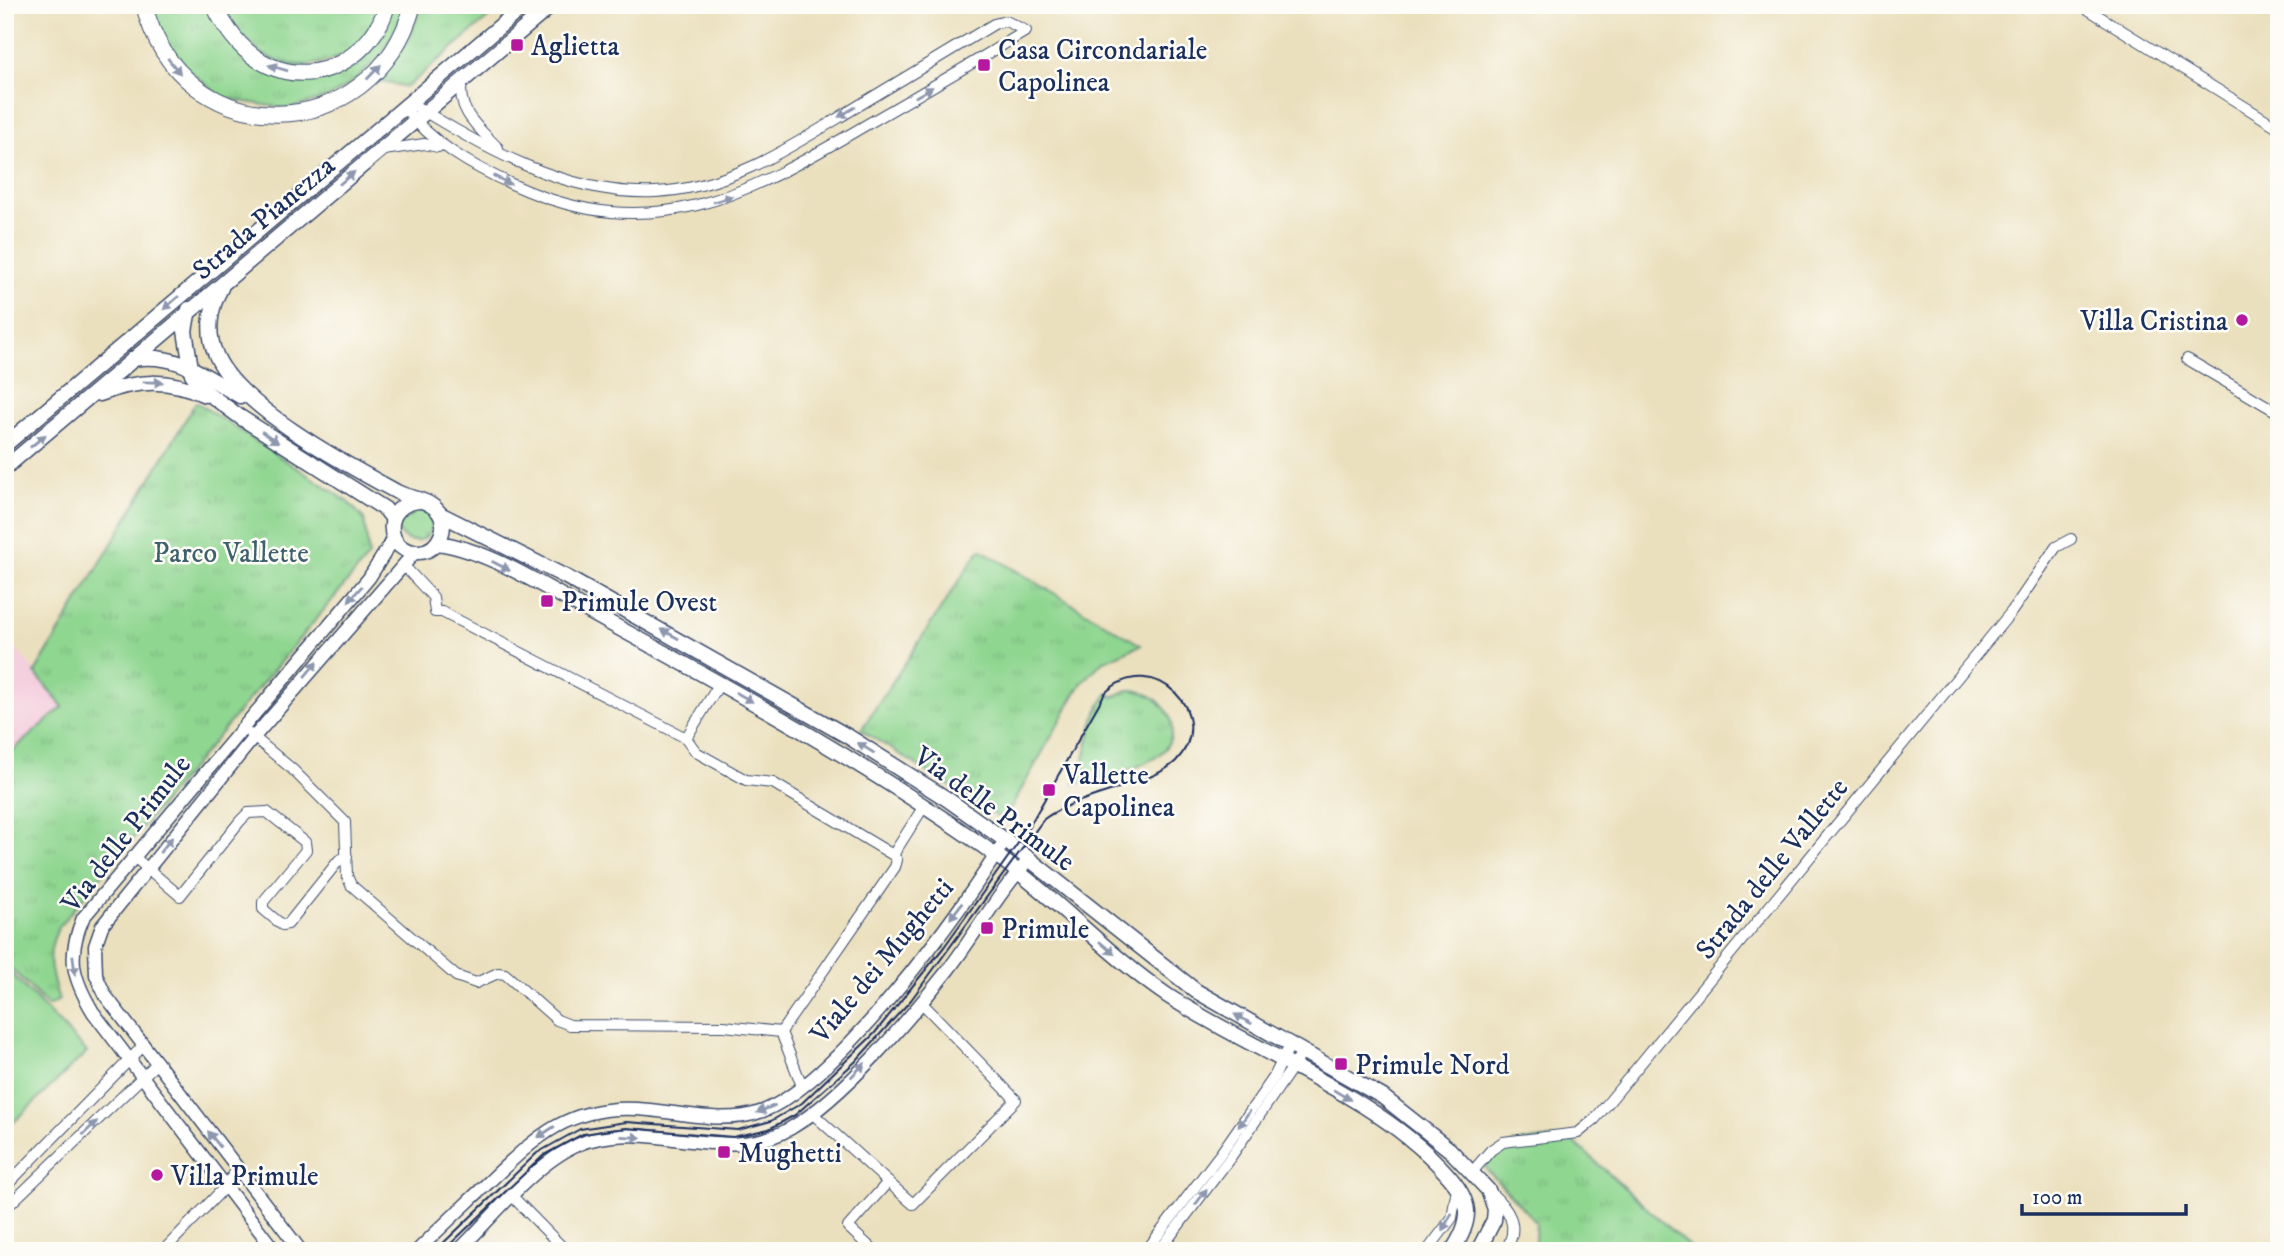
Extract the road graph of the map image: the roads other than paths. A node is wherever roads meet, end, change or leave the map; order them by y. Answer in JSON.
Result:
{"nodes":[{"id":1,"x":144,"y":5,"type":"edge"},
{"id":2,"x":214,"y":5,"type":"edge"},
{"id":3,"x":387,"y":5,"type":"edge"},
{"id":4,"x":413,"y":5,"type":"edge"},
{"id":5,"x":525,"y":5,"type":"edge"},
{"id":6,"x":552,"y":5,"type":"edge"},
{"id":7,"x":2081,"y":5,"type":"edge"},
{"id":8,"x":462,"y":82,"type":"junction"},
{"id":9,"x":406,"y":105,"type":"junction"},
{"id":10,"x":420,"y":117,"type":"junction"},
{"id":11,"x":2279,"y":128,"type":"edge"},
{"id":12,"x":442,"y":147,"type":"junction"},
{"id":13,"x":382,"y":150,"type":"junction"},
{"id":14,"x":501,"y":152,"type":"junction"},
{"id":15,"x":222,"y":258,"type":"junction"},
{"id":16,"x":225,"y":280,"type":"junction"},
{"id":17,"x":188,"y":313,"type":"junction"},
{"id":18,"x":134,"y":359,"type":"junction"},
{"id":19,"x":2187,"y":359,"type":"dead end"},
{"id":20,"x":191,"y":366,"type":"junction"},
{"id":21,"x":67,"y":392,"type":"junction"},
{"id":22,"x":92,"y":397,"type":"junction"},
{"id":23,"x":213,"y":399,"type":"junction"},
{"id":24,"x":257,"y":404,"type":"junction"},
{"id":25,"x":2279,"y":413,"type":"edge"},
{"id":26,"x":5,"y":445,"type":"edge"},
{"id":27,"x":5,"y":468,"type":"edge"},
{"id":28,"x":420,"y":501,"type":"junction"},
{"id":29,"x":440,"y":514,"type":"junction"},
{"id":30,"x":393,"y":519,"type":"junction"},
{"id":31,"x":394,"y":538,"type":"junction"},
{"id":32,"x":2071,"y":539,"type":"dead end"},
{"id":33,"x":437,"y":543,"type":"junction"},
{"id":34,"x":415,"y":552,"type":"junction"},
{"id":35,"x":403,"y":565,"type":"junction"},
{"id":36,"x":729,"y":666,"type":"junction"},
{"id":37,"x":720,"y":683,"type":"junction"},
{"id":38,"x":242,"y":727,"type":"junction"},
{"id":39,"x":254,"y":737,"type":"junction"},
{"id":40,"x":686,"y":738,"type":"junction"},
{"id":41,"x":924,"y":806,"type":"junction"},
{"id":42,"x":1005,"y":840,"type":"junction"},
{"id":43,"x":893,"y":855,"type":"junction"},
{"id":44,"x":996,"y":855,"type":"junction"},
{"id":45,"x":133,"y":856,"type":"junction"},
{"id":46,"x":347,"y":857,"type":"junction"},
{"id":47,"x":1030,"y":859,"type":"junction"},
{"id":48,"x":148,"y":867,"type":"junction"},
{"id":49,"x":1018,"y":872,"type":"junction"},
{"id":50,"x":921,"y":1002,"type":"junction"},
{"id":51,"x":781,"y":1032,"type":"junction"},
{"id":52,"x":142,"y":1047,"type":"junction"},
{"id":53,"x":1296,"y":1049,"type":"junction"},
{"id":54,"x":129,"y":1059,"type":"junction"},
{"id":55,"x":156,"y":1063,"type":"junction"},
{"id":56,"x":1288,"y":1065,"type":"junction"},
{"id":57,"x":142,"y":1076,"type":"junction"},
{"id":58,"x":802,"y":1086,"type":"junction"},
{"id":59,"x":812,"y":1113,"type":"junction"},
{"id":60,"x":45,"y":1148,"type":"junction"},
{"id":61,"x":56,"y":1160,"type":"junction"},
{"id":62,"x":237,"y":1169,"type":"junction"},
{"id":63,"x":1472,"y":1171,"type":"junction"},
{"id":64,"x":888,"y":1182,"type":"junction"},
{"id":65,"x":5,"y":1187,"type":"edge"},
{"id":66,"x":225,"y":1187,"type":"junction"},
{"id":67,"x":1457,"y":1188,"type":"junction"},
{"id":68,"x":1489,"y":1190,"type":"junction"},
{"id":69,"x":513,"y":1197,"type":"junction"},
{"id":70,"x":5,"y":1209,"type":"edge"},
{"id":71,"x":295,"y":1248,"type":"edge"},
{"id":72,"x":163,"y":1251,"type":"edge"},
{"id":73,"x":275,"y":1251,"type":"edge"},
{"id":74,"x":417,"y":1251,"type":"edge"},
{"id":75,"x":458,"y":1251,"type":"edge"},
{"id":76,"x":566,"y":1251,"type":"edge"},
{"id":77,"x":874,"y":1251,"type":"edge"},
{"id":78,"x":1146,"y":1251,"type":"edge"},
{"id":79,"x":1159,"y":1251,"type":"edge"},
{"id":80,"x":1427,"y":1251,"type":"edge"},
{"id":81,"x":1452,"y":1251,"type":"edge"},
{"id":82,"x":1478,"y":1251,"type":"edge"},
{"id":83,"x":1505,"y":1251,"type":"edge"}],
"edges":[{"from":1,"to":4,"type":"main road","one_way":true},
{"from":3,"to":2,"type":"main road","one_way":true},
{"from":5,"to":9,"type":"main road","name":"Strada Pianezza"},
{"from":6,"to":8,"type":"main road","name":"Strada Pianezza"},
{"from":7,"to":11,"type":"street"},
{"from":8,"to":10,"type":"main road","name":"Strada Pianezza"},
{"from":8,"to":14,"type":"street"},
{"from":9,"to":10,"type":"street"},
{"from":9,"to":15,"type":"main road","name":"Strada Pianezza"},
{"from":10,"to":12,"type":"street"},
{"from":10,"to":13,"type":"main road","name":"Strada Pianezza"},
{"from":10,"to":14,"type":"street"},
{"from":12,"to":13,"type":"street"},
{"from":12,"to":14,"type":"street","one_way":true},
{"from":16,"to":13,"type":"main road","name":"Strada Pianezza","one_way":true},
{"from":15,"to":17,"type":"main road"},
{"from":15,"to":21,"type":"main road","name":"Strada Pianezza","one_way":true},
{"from":16,"to":17,"type":"main road","name":"Strada Pianezza"},
{"from":16,"to":24,"type":"main road"},
{"from":17,"to":18,"type":"main road","name":"Strada Pianezza"},
{"from":17,"to":20,"type":"main road"},
{"from":18,"to":20,"type":"main road"},
{"from":18,"to":21,"type":"main road"},
{"from":18,"to":22,"type":"main road","name":"Strada Pianezza"},
{"from":19,"to":25,"type":"street"},
{"from":20,"to":23,"type":"main road"},
{"from":20,"to":24,"type":"main road"},
{"from":21,"to":26,"type":"main road","name":"Strada Pianezza"},
{"from":22,"to":23,"type":"main road","one_way":true},
{"from":27,"to":22,"type":"main road","name":"Strada Pianezza","one_way":true},
{"from":23,"to":30,"type":"main road","one_way":true},
{"from":24,"to":28,"type":"main road"},
{"from":28,"to":29,"type":"main road"},
{"from":28,"to":30,"type":"main road"},
{"from":29,"to":33,"type":"main road"},
{"from":36,"to":29,"type":"main road","name":"Via delle Primule","one_way":true},
{"from":30,"to":31,"type":"main road"},
{"from":31,"to":34,"type":"main road"},
{"from":31,"to":38,"type":"street","name":"Via delle Primule","one_way":true},
{"from":32,"to":63,"type":"street","name":"Strada delle Vallette"},
{"from":33,"to":34,"type":"main road"},
{"from":33,"to":37,"type":"main road","name":"Via delle Primule","one_way":true},
{"from":34,"to":35,"type":"street","name":"Via delle Primule"},
{"from":39,"to":35,"type":"street","name":"Via delle Primule","one_way":true},
{"from":35,"to":40,"type":"street"},
{"from":36,"to":37,"type":"main road"},
{"from":42,"to":36,"type":"main road","name":"Via delle Primule","one_way":true},
{"from":37,"to":40,"type":"street"},
{"from":37,"to":41,"type":"main road","name":"Via delle Primule","one_way":true},
{"from":38,"to":39,"type":"street"},
{"from":38,"to":45,"type":"street","name":"Via delle Primule"},
{"from":39,"to":46,"type":"street"},
{"from":48,"to":39,"type":"street","name":"Via delle Primule","one_way":true},
{"from":40,"to":43,"type":"street"},
{"from":41,"to":43,"type":"street","name":"Via delle Primule"},
{"from":41,"to":44,"type":"main road","name":"Via delle Primule"},
{"from":42,"to":44,"type":"street","name":"Viale dei Mughetti"},
{"from":42,"to":47,"type":"main road","name":"Via delle Primule"},
{"from":43,"to":51,"type":"street","name":"Via delle Primule"},
{"from":44,"to":49,"type":"main road","name":"Via delle Primule"},
{"from":44,"to":58,"type":"street","name":"Viale dei Mughetti","one_way":true},
{"from":45,"to":48,"type":"street"},
{"from":45,"to":54,"type":"street","name":"Via delle Primule","one_way":true},
{"from":46,"to":48,"type":"street","name":"Via delle Primule"},
{"from":46,"to":51,"type":"street"},
{"from":47,"to":49,"type":"street","name":"Viale dei Mughetti"},
{"from":53,"to":47,"type":"main road","name":"Via delle Primule","one_way":true},
{"from":48,"to":52,"type":"street","name":"Via delle Primule"},
{"from":49,"to":50,"type":"street","name":"Viale dei Mughetti"},
{"from":49,"to":56,"type":"main road","name":"Via delle Primule","one_way":true},
{"from":59,"to":50,"type":"street","name":"Viale dei Mughetti","one_way":true},
{"from":50,"to":64,"type":"street","name":"Viale dei Mughetti"},
{"from":51,"to":58,"type":"street"},
{"from":52,"to":54,"type":"street"},
{"from":52,"to":55,"type":"street","name":"Via delle Primule"},
{"from":53,"to":56,"type":"street"},
{"from":53,"to":63,"type":"main road","name":"Via delle Primule"},
{"from":54,"to":57,"type":"street","name":"Via delle Primule"},
{"from":54,"to":60,"type":"street"},
{"from":55,"to":57,"type":"street"},
{"from":62,"to":55,"type":"street","name":"Via delle Primule","one_way":true},
{"from":56,"to":67,"type":"main road","name":"Via delle Primule","one_way":true},
{"from":56,"to":78,"type":"street","one_way":true},
{"from":79,"to":56,"type":"street","one_way":true},
{"from":61,"to":57,"type":"street","one_way":true},
{"from":57,"to":66,"type":"street","name":"Via delle Primule"},
{"from":58,"to":74,"type":"street","name":"Viale dei Mughetti","one_way":true},
{"from":59,"to":64,"type":"street","name":"Viale dei Mughetti"},
{"from":69,"to":59,"type":"street","name":"Viale dei Mughetti","one_way":true},
{"from":60,"to":61,"type":"street"},
{"from":60,"to":65,"type":"street"},
{"from":61,"to":70,"type":"street"},
{"from":62,"to":66,"type":"street"},
{"from":62,"to":71,"type":"street","name":"Via delle Primule"},
{"from":63,"to":68,"type":"main road","name":"Via delle Primule"},
{"from":64,"to":77,"type":"street"},
{"from":66,"to":72,"type":"street"},
{"from":66,"to":73,"type":"street","name":"Via delle Primule"},
{"from":67,"to":80,"type":"street","one_way":true},
{"from":67,"to":81,"type":"main road"},
{"from":68,"to":82,"type":"main road"},
{"from":68,"to":83,"type":"street"},
{"from":69,"to":75,"type":"street","name":"Viale dei Mughetti"},
{"from":69,"to":76,"type":"street"}]}
